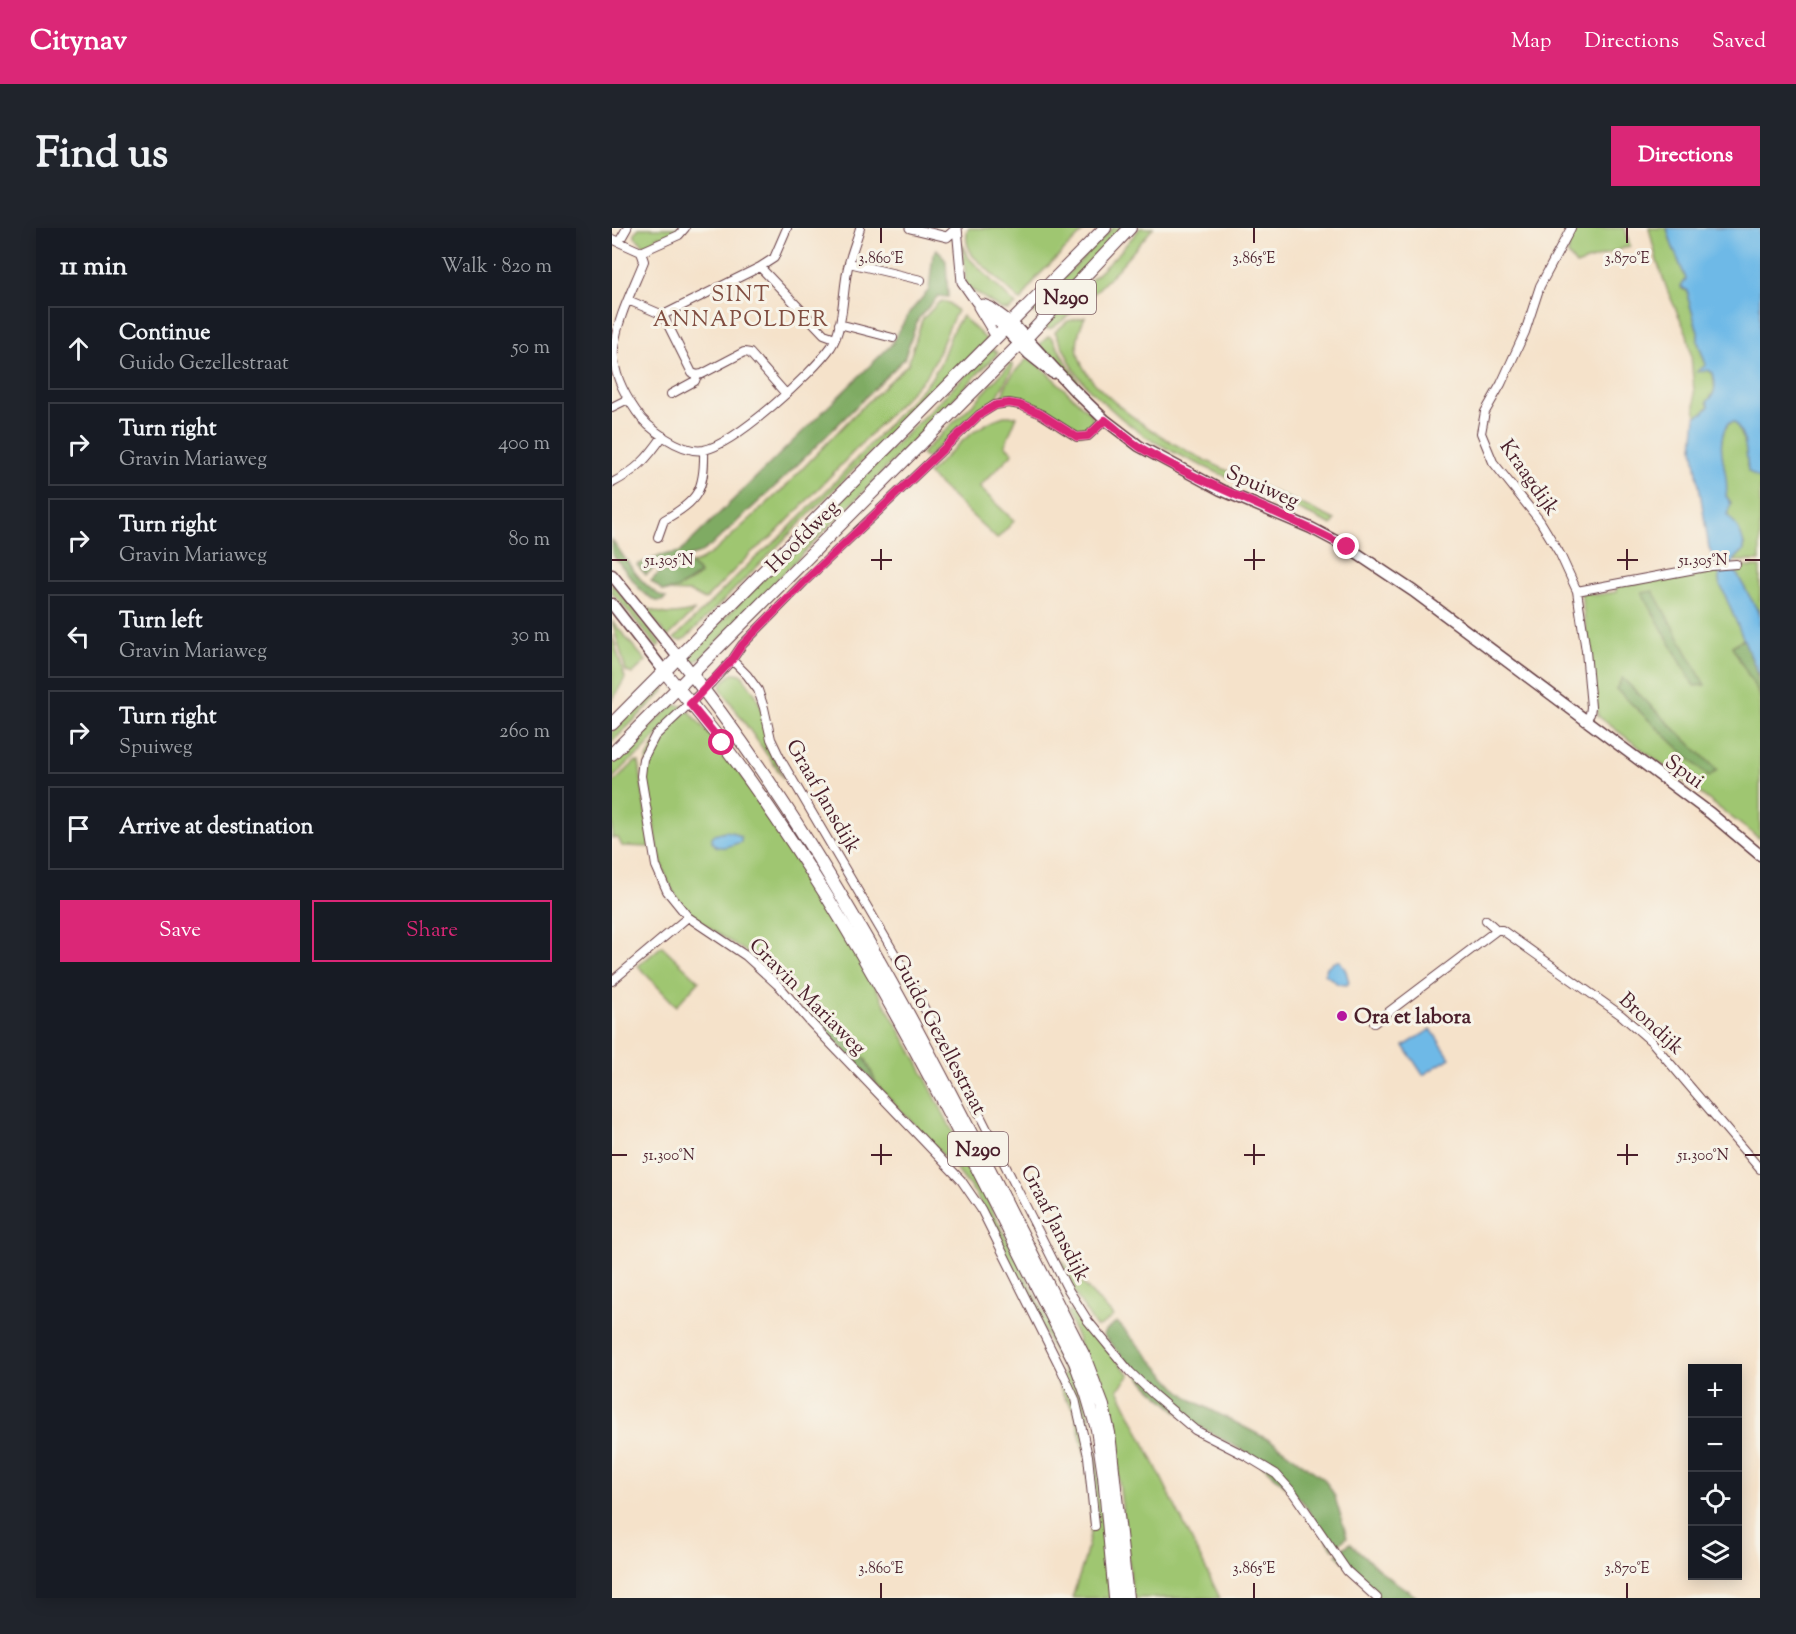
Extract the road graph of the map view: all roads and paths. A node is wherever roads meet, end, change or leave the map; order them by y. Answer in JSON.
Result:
{"nodes":[{"id":1,"x":627,"y":228,"type":"edge"},
{"id":2,"x":685,"y":228,"type":"edge"},
{"id":3,"x":787,"y":228,"type":"edge"},
{"id":4,"x":861,"y":228,"type":"edge"},
{"id":5,"x":910,"y":228,"type":"edge"},
{"id":6,"x":957,"y":228,"type":"edge"},
{"id":7,"x":1105,"y":228,"type":"edge"},
{"id":8,"x":1130,"y":228,"type":"edge"},
{"id":9,"x":1571,"y":228,"type":"edge"},
{"id":10,"x":947,"y":237,"type":"junction"},
{"id":11,"x":615,"y":240,"type":"edge"},
{"id":12,"x":641,"y":252,"type":"junction"},
{"id":13,"x":958,"y":258,"type":"junction"},
{"id":14,"x":849,"y":263,"type":"junction"},
{"id":15,"x":760,"y":267,"type":"junction"},
{"id":16,"x":921,"y":280,"type":"dead end"},
{"id":17,"x":628,"y":300,"type":"junction"},
{"id":18,"x":976,"y":302,"type":"junction"},
{"id":19,"x":663,"y":315,"type":"junction"},
{"id":20,"x":839,"y":324,"type":"junction"},
{"id":21,"x":1004,"y":329,"type":"junction"},
{"id":22,"x":835,"y":338,"type":"junction"},
{"id":23,"x":893,"y":338,"type":"dead end"},
{"id":24,"x":1023,"y":341,"type":"junction"},
{"id":25,"x":613,"y":348,"type":"edge"},
{"id":26,"x":697,"y":375,"type":"junction"},
{"id":27,"x":671,"y":394,"type":"dead end"},
{"id":28,"x":786,"y":394,"type":"junction"},
{"id":29,"x":628,"y":399,"type":"junction"},
{"id":30,"x":612,"y":407,"type":"edge"},
{"id":31,"x":1105,"y":420,"type":"junction"},
{"id":32,"x":663,"y":436,"type":"junction"},
{"id":33,"x":704,"y":450,"type":"junction"},
{"id":34,"x":612,"y":483,"type":"edge"},
{"id":35,"x":658,"y":537,"type":"dead end"},
{"id":36,"x":1736,"y":564,"type":"dead end"},
{"id":37,"x":612,"y":574,"type":"edge"},
{"id":38,"x":1577,"y":591,"type":"junction"},
{"id":39,"x":612,"y":604,"type":"edge"},
{"id":40,"x":678,"y":657,"type":"junction"},
{"id":41,"x":732,"y":660,"type":"junction"},
{"id":42,"x":664,"y":671,"type":"junction"},
{"id":43,"x":692,"y":675,"type":"junction"},
{"id":44,"x":678,"y":688,"type":"junction"},
{"id":45,"x":704,"y":690,"type":"junction"},
{"id":46,"x":690,"y":704,"type":"junction"},
{"id":47,"x":1585,"y":721,"type":"junction"},
{"id":48,"x":612,"y":724,"type":"edge"},
{"id":49,"x":612,"y":754,"type":"edge"},
{"id":50,"x":1760,"y":855,"type":"edge"},
{"id":51,"x":687,"y":917,"type":"junction"},
{"id":52,"x":1486,"y":920,"type":"dead end"},
{"id":53,"x":1497,"y":930,"type":"junction"},
{"id":54,"x":612,"y":981,"type":"edge"},
{"id":55,"x":1374,"y":1023,"type":"dead end"},
{"id":56,"x":1760,"y":1169,"type":"edge"},
{"id":57,"x":1095,"y":1526,"type":"dead end"},
{"id":58,"x":1115,"y":1598,"type":"edge"},
{"id":59,"x":1127,"y":1598,"type":"edge"},
{"id":60,"x":1377,"y":1598,"type":"edge"}],
"edges":[{"from":1,"to":11,"type":"street"},
{"from":2,"to":12,"type":"street"},
{"from":3,"to":15,"type":"street"},
{"from":4,"to":14,"type":"street"},
{"from":5,"to":10,"type":"street"},
{"from":6,"to":10,"type":"street"},
{"from":6,"to":13,"type":"street"},
{"from":7,"to":21,"type":"main road","name":"Hoofdweg","number":"N290"},
{"from":8,"to":24,"type":"main road","name":"Hoofdweg","number":"N290"},
{"from":9,"to":38,"type":"street","name":"Kraagdijk"},
{"from":10,"to":13,"type":"street"},
{"from":11,"to":12,"type":"street"},
{"from":12,"to":17,"type":"street"},
{"from":13,"to":18,"type":"street"},
{"from":14,"to":16,"type":"street"},
{"from":14,"to":20,"type":"street"},
{"from":15,"to":19,"type":"street"},
{"from":15,"to":22,"type":"street"},
{"from":17,"to":19,"type":"street"},
{"from":17,"to":25,"type":"street"},
{"from":18,"to":21,"type":"street"},
{"from":18,"to":21,"type":"street"},
{"from":19,"to":26,"type":"street"},
{"from":20,"to":22,"type":"street"},
{"from":20,"to":23,"type":"street"},
{"from":21,"to":24,"type":"main road"},
{"from":21,"to":40,"type":"main road","name":"Hoofdweg","number":"N290"},
{"from":22,"to":28,"type":"street"},
{"from":24,"to":31,"type":"main road","name":"Spuiweg"},
{"from":24,"to":43,"type":"main road","name":"Hoofdweg","number":"N290"},
{"from":25,"to":29,"type":"street"},
{"from":26,"to":27,"type":"street"},
{"from":26,"to":28,"type":"street"},
{"from":28,"to":33,"type":"street"},
{"from":29,"to":30,"type":"street"},
{"from":29,"to":32,"type":"street"},
{"from":31,"to":41,"type":"street","name":"Gravin Mariaweg"},
{"from":31,"to":47,"type":"main road","name":"Spuiweg"},
{"from":32,"to":33,"type":"street"},
{"from":32,"to":34,"type":"street"},
{"from":33,"to":35,"type":"street"},
{"from":36,"to":38,"type":"street"},
{"from":37,"to":40,"type":"main road","name":"Guido Gezellestraat"},
{"from":38,"to":47,"type":"street","name":"Kraagdijk"},
{"from":39,"to":42,"type":"main road","name":"Guido Gezellestraat"},
{"from":40,"to":42,"type":"main road","name":"Hoofdweg","number":"N290"},
{"from":40,"to":43,"type":"main road","name":"Guido Gezellestraat","number":"N290"},
{"from":41,"to":45,"type":"street","name":"Gravin Mariaweg"},
{"from":41,"to":60,"type":"street","name":"Graaf Jansdijk"},
{"from":42,"to":44,"type":"main road","name":"Guido Gezellestraat","number":"N290"},
{"from":42,"to":48,"type":"main road","name":"Hoofdweg"},
{"from":43,"to":44,"type":"main road","name":"Hoofdweg"},
{"from":43,"to":45,"type":"main road","name":"Guido Gezellestraat","number":"N290"},
{"from":44,"to":46,"type":"main road","name":"Guido Gezellestraat","number":"N290"},
{"from":44,"to":49,"type":"main road","name":"Hoofdweg"},
{"from":45,"to":46,"type":"street","name":"Gravin Mariaweg"},
{"from":45,"to":59,"type":"main road","name":"Guido Gezellestraat","number":"N290"},
{"from":46,"to":51,"type":"street","name":"Gravin Mariaweg"},
{"from":46,"to":58,"type":"main road","name":"Guido Gezellestraat","number":"N290"},
{"from":47,"to":50,"type":"main road","name":"Spui"},
{"from":51,"to":54,"type":"street"},
{"from":51,"to":57,"type":"street","name":"Gravin Mariaweg"},
{"from":52,"to":53,"type":"street","name":"Brondijk"},
{"from":53,"to":55,"type":"street"},
{"from":53,"to":56,"type":"street","name":"Brondijk"}]}
